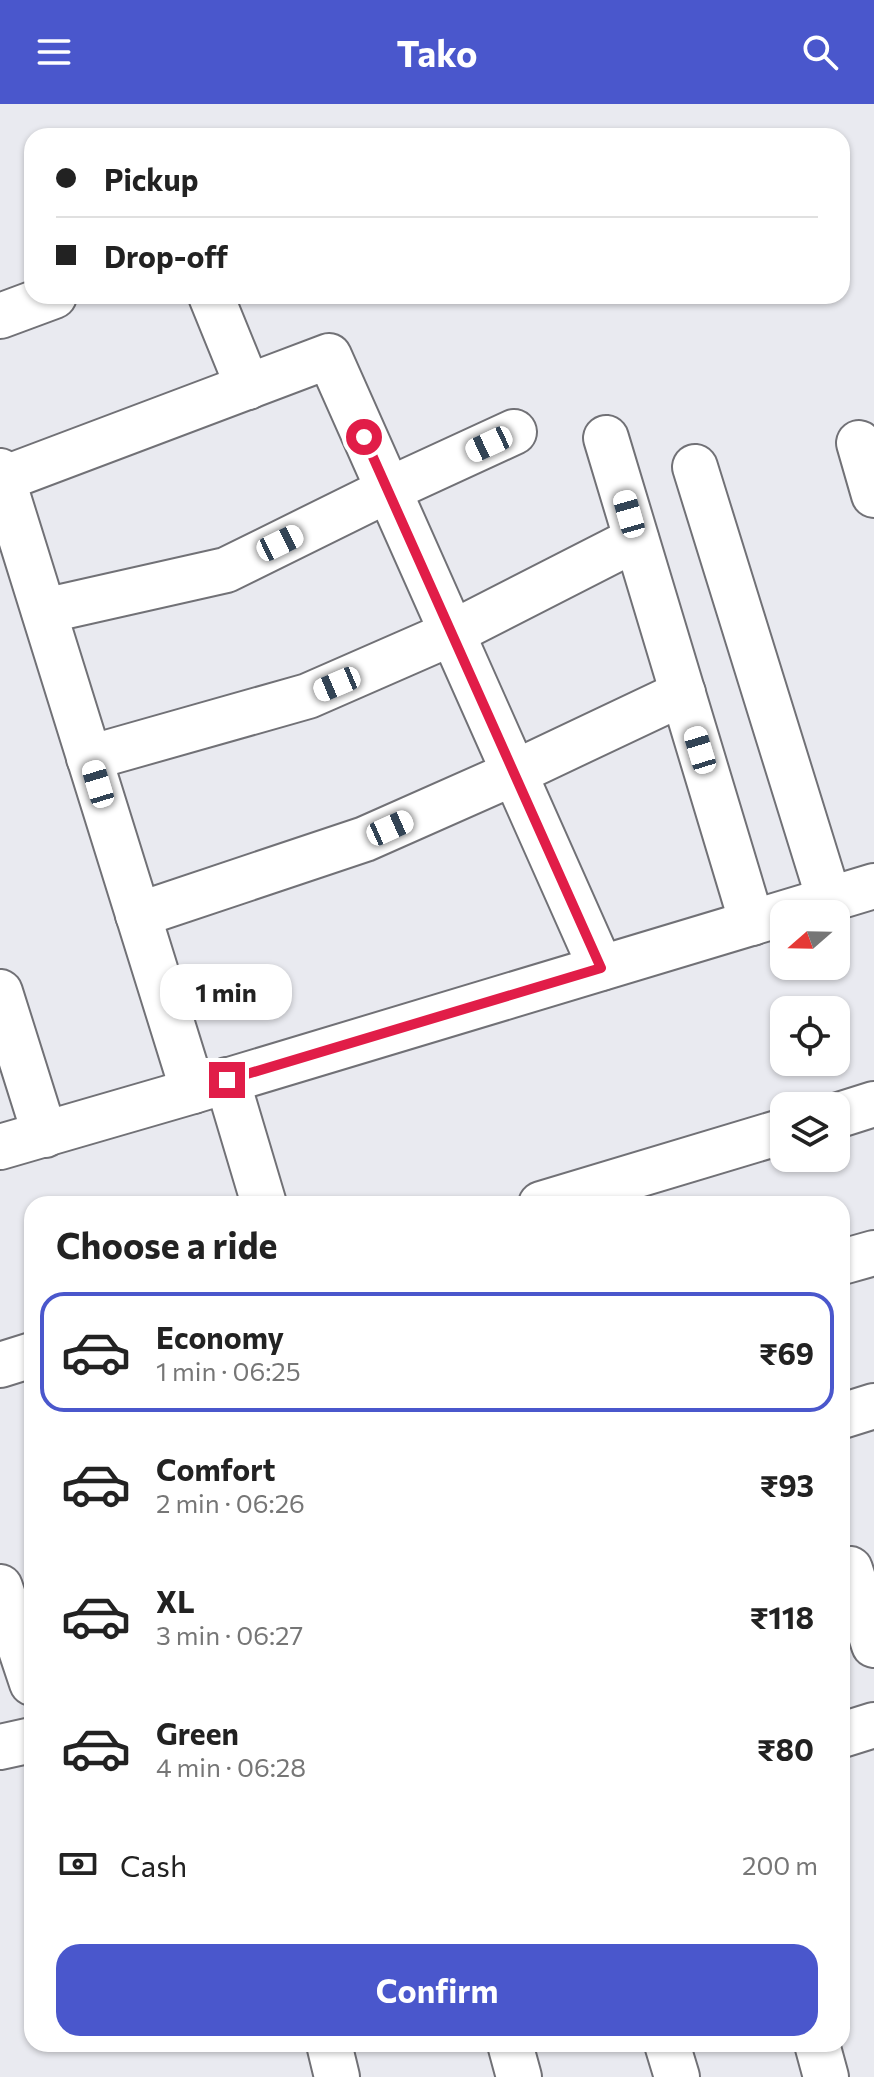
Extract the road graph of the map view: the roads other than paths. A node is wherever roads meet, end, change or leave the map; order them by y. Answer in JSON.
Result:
{"nodes":[{"id":1,"x":32,"y":304,"type":"edge"},
{"id":2,"x":214,"y":304,"type":"edge"},
{"id":3,"x":0,"y":316,"type":"edge"},
{"id":4,"x":248,"y":387,"type":"junction"},
{"id":5,"x":514,"y":432,"type":"dead end"},
{"id":6,"x":606,"y":438,"type":"dead end"},
{"id":7,"x":859,"y":443,"type":"dead end"},
{"id":8,"x":695,"y":467,"type":"dead end"},
{"id":9,"x":1,"y":475,"type":"edge"},
{"id":10,"x":388,"y":490,"type":"junction"},
{"id":11,"x":874,"y":495,"type":"edge"},
{"id":12,"x":636,"y":539,"type":"junction"},
{"id":13,"x":44,"y":611,"type":"junction"},
{"id":14,"x":452,"y":633,"type":"junction"},
{"id":15,"x":683,"y":693,"type":"junction"},
{"id":16,"x":89,"y":758,"type":"junction"},
{"id":17,"x":514,"y":773,"type":"junction"},
{"id":18,"x":874,"y":886,"type":"edge"},
{"id":19,"x":829,"y":899,"type":"junction"},
{"id":20,"x":138,"y":915,"type":"junction"},
{"id":21,"x":752,"y":923,"type":"junction"},
{"id":22,"x":601,"y":968,"type":"junction"},
{"id":23,"x":0,"y":992,"type":"edge"},
{"id":24,"x":210,"y":1086,"type":"junction"},
{"id":25,"x":874,"y":1104,"type":"edge"},
{"id":26,"x":850,"y":1112,"type":"edge"},
{"id":27,"x":45,"y":1135,"type":"junction"},
{"id":28,"x":770,"y":1135,"type":"edge"},
{"id":29,"x":0,"y":1147,"type":"edge"},
{"id":30,"x":260,"y":1196,"type":"edge"},
{"id":31,"x":568,"y":1196,"type":"edge"},
{"id":32,"x":874,"y":1253,"type":"edge"},
{"id":33,"x":850,"y":1260,"type":"edge"},
{"id":34,"x":24,"y":1358,"type":"edge"},
{"id":35,"x":0,"y":1365,"type":"edge"},
{"id":36,"x":874,"y":1406,"type":"edge"},
{"id":37,"x":850,"y":1414,"type":"edge"},
{"id":38,"x":855,"y":1567,"type":"edge"},
{"id":39,"x":3,"y":1605,"type":"edge"},
{"id":40,"x":874,"y":1645,"type":"edge"},
{"id":41,"x":24,"y":1661,"type":"edge"},
{"id":42,"x":24,"y":1742,"type":"edge"},
{"id":43,"x":0,"y":1747,"type":"edge"},
{"id":44,"x":331,"y":2052,"type":"edge"},
{"id":45,"x":512,"y":2052,"type":"edge"},
{"id":46,"x":669,"y":2052,"type":"edge"},
{"id":47,"x":819,"y":2052,"type":"edge"},
{"id":48,"x":337,"y":2077,"type":"edge"},
{"id":49,"x":519,"y":2077,"type":"edge"},
{"id":50,"x":677,"y":2077,"type":"edge"},
{"id":51,"x":826,"y":2077,"type":"edge"}],
"edges":[{"from":1,"to":3,"type":"street"},
{"from":2,"to":4,"type":"street"},
{"from":4,"to":9,"type":"street"},
{"from":4,"to":10,"type":"street"},
{"from":5,"to":10,"type":"street"},
{"from":6,"to":12,"type":"street"},
{"from":7,"to":11,"type":"street"},
{"from":8,"to":19,"type":"street"},
{"from":9,"to":13,"type":"street"},
{"from":10,"to":13,"type":"street"},
{"from":10,"to":14,"type":"street"},
{"from":12,"to":14,"type":"street"},
{"from":12,"to":15,"type":"street"},
{"from":13,"to":16,"type":"street"},
{"from":14,"to":16,"type":"street"},
{"from":14,"to":17,"type":"street"},
{"from":15,"to":17,"type":"street"},
{"from":15,"to":21,"type":"street"},
{"from":16,"to":20,"type":"street"},
{"from":17,"to":20,"type":"street"},
{"from":17,"to":22,"type":"street"},
{"from":18,"to":19,"type":"street"},
{"from":19,"to":21,"type":"street"},
{"from":20,"to":24,"type":"street"},
{"from":21,"to":22,"type":"street"},
{"from":22,"to":24,"type":"street"},
{"from":23,"to":27,"type":"street"},
{"from":24,"to":27,"type":"street"},
{"from":24,"to":30,"type":"street"},
{"from":25,"to":26,"type":"street"},
{"from":27,"to":29,"type":"street"},
{"from":28,"to":31,"type":"street"},
{"from":32,"to":33,"type":"street"},
{"from":34,"to":35,"type":"street"},
{"from":36,"to":37,"type":"street"},
{"from":38,"to":40,"type":"street"},
{"from":39,"to":41,"type":"street"},
{"from":42,"to":43,"type":"street"},
{"from":44,"to":48,"type":"street"},
{"from":45,"to":49,"type":"street"},
{"from":46,"to":50,"type":"street"},
{"from":47,"to":51,"type":"street"}]}
